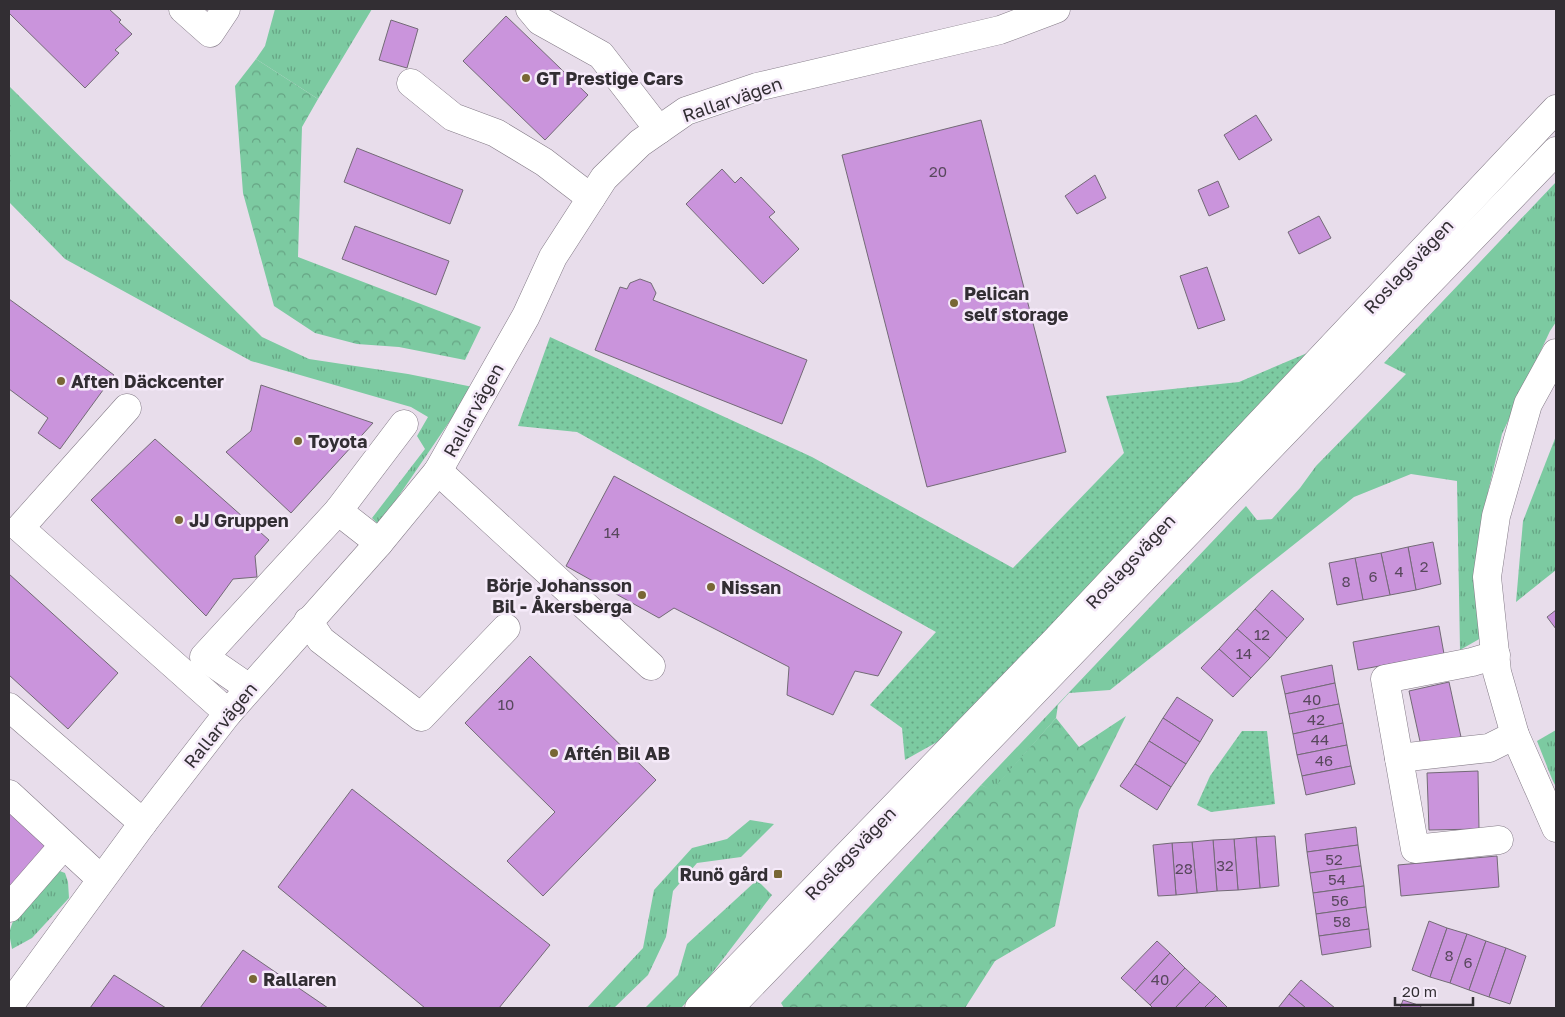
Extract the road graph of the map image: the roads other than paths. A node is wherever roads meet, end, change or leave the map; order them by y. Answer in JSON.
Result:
{"nodes":[{"id":1,"x":183,"y":9,"type":"edge"},
{"id":2,"x":226,"y":9,"type":"edge"},
{"id":3,"x":530,"y":9,"type":"edge"},
{"id":4,"x":1056,"y":9,"type":"edge"},
{"id":5,"x":997,"y":19,"type":"edge"},
{"id":6,"x":411,"y":83,"type":"dead end"},
{"id":7,"x":1556,"y":109,"type":"edge"},
{"id":8,"x":659,"y":130,"type":"junction"},
{"id":9,"x":1556,"y":151,"type":"edge"},
{"id":10,"x":591,"y":198,"type":"junction"},
{"id":11,"x":1556,"y":353,"type":"edge"},
{"id":12,"x":127,"y":408,"type":"dead end"},
{"id":13,"x":404,"y":424,"type":"dead end"},
{"id":14,"x":438,"y":471,"type":"junction"},
{"id":15,"x":338,"y":511,"type":"junction"},
{"id":16,"x":380,"y":543,"type":"junction"},
{"id":17,"x":308,"y":621,"type":"junction"},
{"id":18,"x":506,"y":628,"type":"dead end"},
{"id":19,"x":1496,"y":655,"type":"junction"},
{"id":20,"x":651,"y":666,"type":"dead end"},
{"id":21,"x":249,"y":688,"type":"junction"},
{"id":22,"x":9,"y":707,"type":"edge"},
{"id":23,"x":228,"y":713,"type":"junction"},
{"id":24,"x":1515,"y":735,"type":"junction"},
{"id":25,"x":1399,"y":758,"type":"junction"},
{"id":26,"x":9,"y":794,"type":"edge"},
{"id":27,"x":142,"y":823,"type":"junction"},
{"id":28,"x":1556,"y":828,"type":"edge"},
{"id":29,"x":1500,"y":840,"type":"dead end"},
{"id":30,"x":64,"y":846,"type":"junction"},
{"id":31,"x":102,"y":879,"type":"junction"},
{"id":32,"x":9,"y":908,"type":"edge"},
{"id":33,"x":9,"y":1004,"type":"edge"},
{"id":34,"x":699,"y":1008,"type":"edge"},
{"id":35,"x":729,"y":1008,"type":"edge"}],
"edges":[{"from":1,"to":2,"type":"main road"},
{"from":3,"to":8,"type":"main road"},
{"from":4,"to":5,"type":"main road","name":"Rallarvägen"},
{"from":5,"to":8,"type":"main road","name":"Rallarvägen"},
{"from":6,"to":10,"type":"main road"},
{"from":7,"to":34,"type":"main road","name":"Roslagsvägen"},
{"from":8,"to":10,"type":"main road","name":"Rallarvägen"},
{"from":9,"to":35,"type":"main road","name":"Roslagsvägen"},
{"from":10,"to":14,"type":"main road","name":"Rallarvägen"},
{"from":11,"to":19,"type":"main road"},
{"from":12,"to":23,"type":"main road"},
{"from":13,"to":15,"type":"main road"},
{"from":14,"to":16,"type":"main road","name":"Rallarvägen"},
{"from":14,"to":20,"type":"main road"},
{"from":15,"to":16,"type":"main road"},
{"from":15,"to":21,"type":"main road"},
{"from":16,"to":17,"type":"main road","name":"Rallarvägen"},
{"from":17,"to":18,"type":"main road"},
{"from":17,"to":21,"type":"main road","name":"Rallarvägen"},
{"from":19,"to":24,"type":"main road"},
{"from":19,"to":25,"type":"main road"},
{"from":21,"to":23,"type":"main road","name":"Rallarvägen"},
{"from":22,"to":27,"type":"main road"},
{"from":23,"to":27,"type":"main road","name":"Rallarvägen"},
{"from":24,"to":25,"type":"main road"},
{"from":24,"to":28,"type":"main road"},
{"from":25,"to":29,"type":"main road"},
{"from":26,"to":30,"type":"main road"},
{"from":27,"to":31,"type":"main road","name":"Rallarvägen"},
{"from":30,"to":31,"type":"main road"},
{"from":30,"to":32,"type":"main road"},
{"from":31,"to":33,"type":"main road","name":"Rallarvägen"}]}
